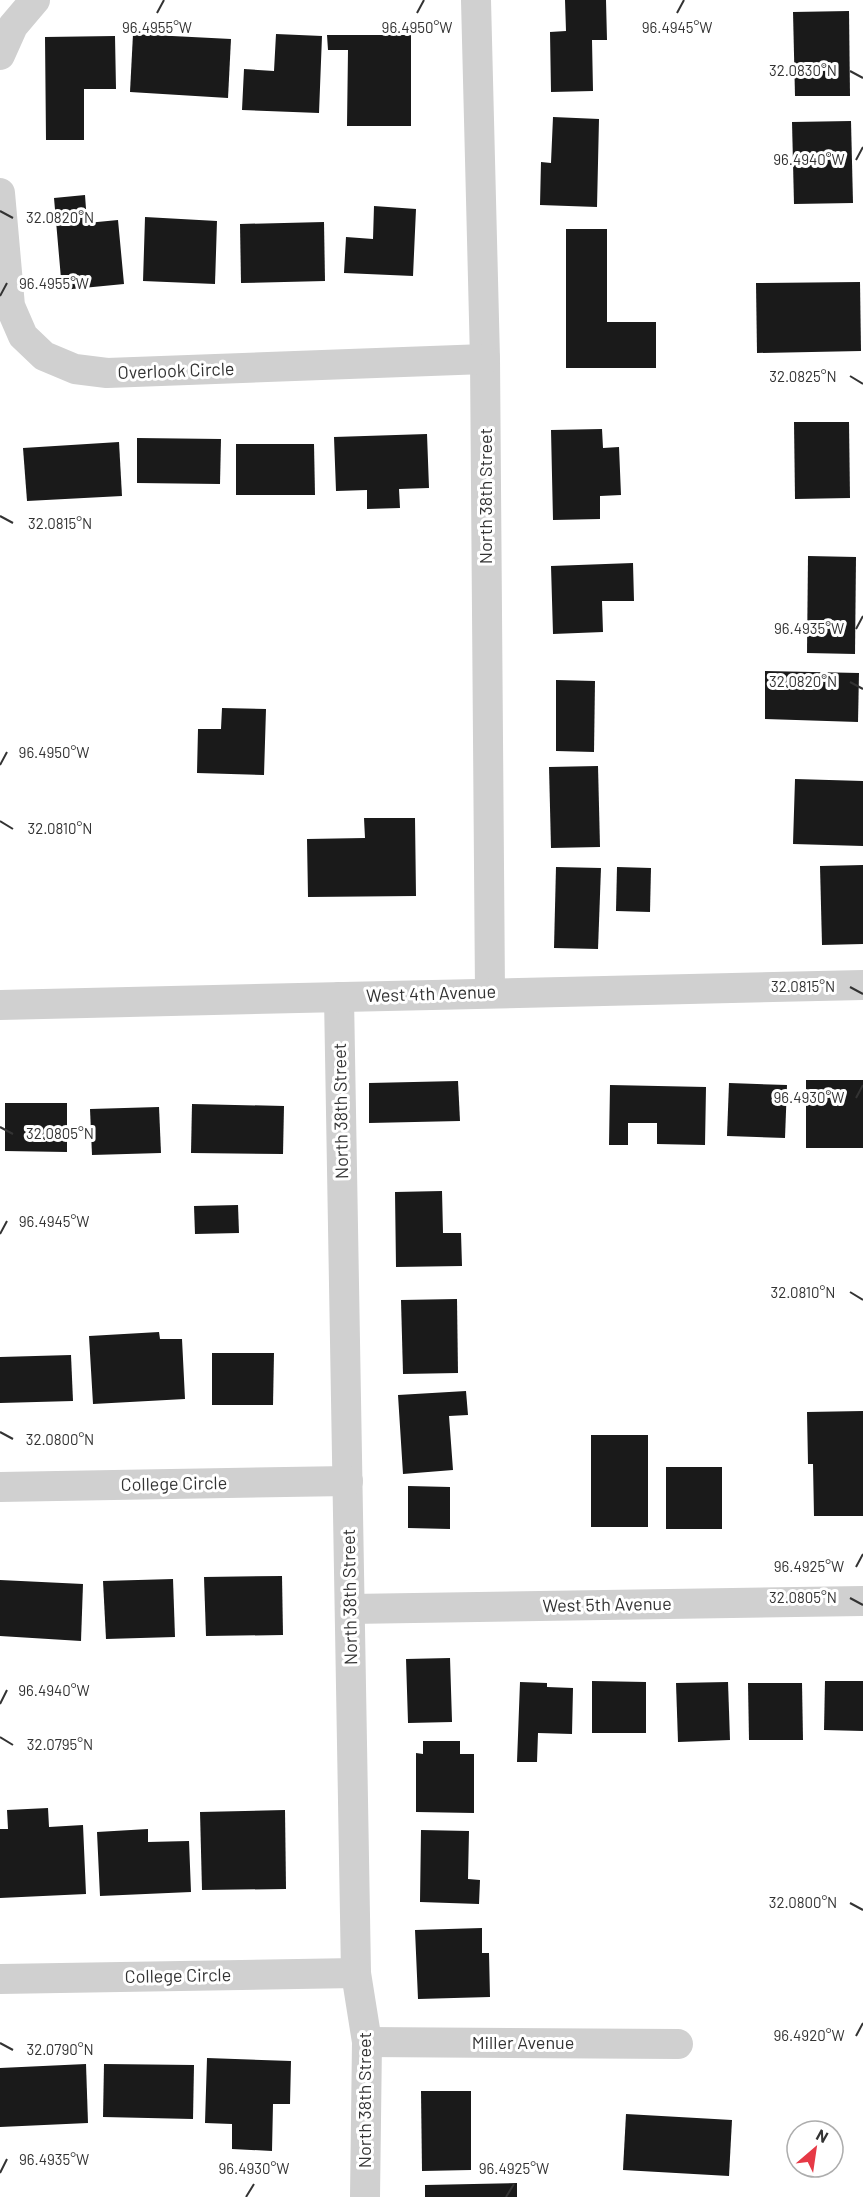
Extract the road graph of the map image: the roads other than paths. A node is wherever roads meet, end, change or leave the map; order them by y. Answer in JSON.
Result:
{"nodes":[{"id":1,"x":35,"y":0,"type":"edge"},
{"id":2,"x":476,"y":0,"type":"edge"},
{"id":3,"x":0,"y":55,"type":"edge"},
{"id":4,"x":0,"y":193,"type":"edge"},
{"id":5,"x":485,"y":359,"type":"junction"},
{"id":6,"x":863,"y":985,"type":"edge"},
{"id":7,"x":490,"y":992,"type":"junction"},
{"id":8,"x":339,"y":997,"type":"junction"},
{"id":9,"x":0,"y":1005,"type":"edge"},
{"id":10,"x":348,"y":1481,"type":"junction"},
{"id":11,"x":0,"y":1488,"type":"edge"},
{"id":12,"x":863,"y":1601,"type":"edge"},
{"id":13,"x":350,"y":1609,"type":"junction"},
{"id":14,"x":356,"y":1973,"type":"junction"},
{"id":15,"x":0,"y":1979,"type":"edge"},
{"id":16,"x":367,"y":2042,"type":"junction"},
{"id":17,"x":678,"y":2044,"type":"dead end"},
{"id":18,"x":365,"y":2197,"type":"edge"}],
"edges":[{"from":1,"to":3,"type":"street"},
{"from":2,"to":5,"type":"street","name":"North 38th Street"},
{"from":4,"to":5,"type":"street","name":"Overlook Circle"},
{"from":5,"to":7,"type":"street","name":"North 38th Street"},
{"from":6,"to":7,"type":"street","name":"West 4th Avenue"},
{"from":7,"to":8,"type":"street","name":"West 4th Avenue"},
{"from":8,"to":9,"type":"street","name":"West 4th Avenue"},
{"from":8,"to":10,"type":"street","name":"North 38th Street"},
{"from":10,"to":11,"type":"street","name":"College Circle"},
{"from":10,"to":13,"type":"street","name":"North 38th Street"},
{"from":12,"to":13,"type":"street","name":"West 5th Avenue"},
{"from":13,"to":14,"type":"street","name":"North 38th Street"},
{"from":14,"to":15,"type":"street","name":"College Circle"},
{"from":14,"to":16,"type":"street","name":"North 38th Street"},
{"from":16,"to":17,"type":"street","name":"Miller Avenue"},
{"from":16,"to":18,"type":"street","name":"North 38th Street"}]}
